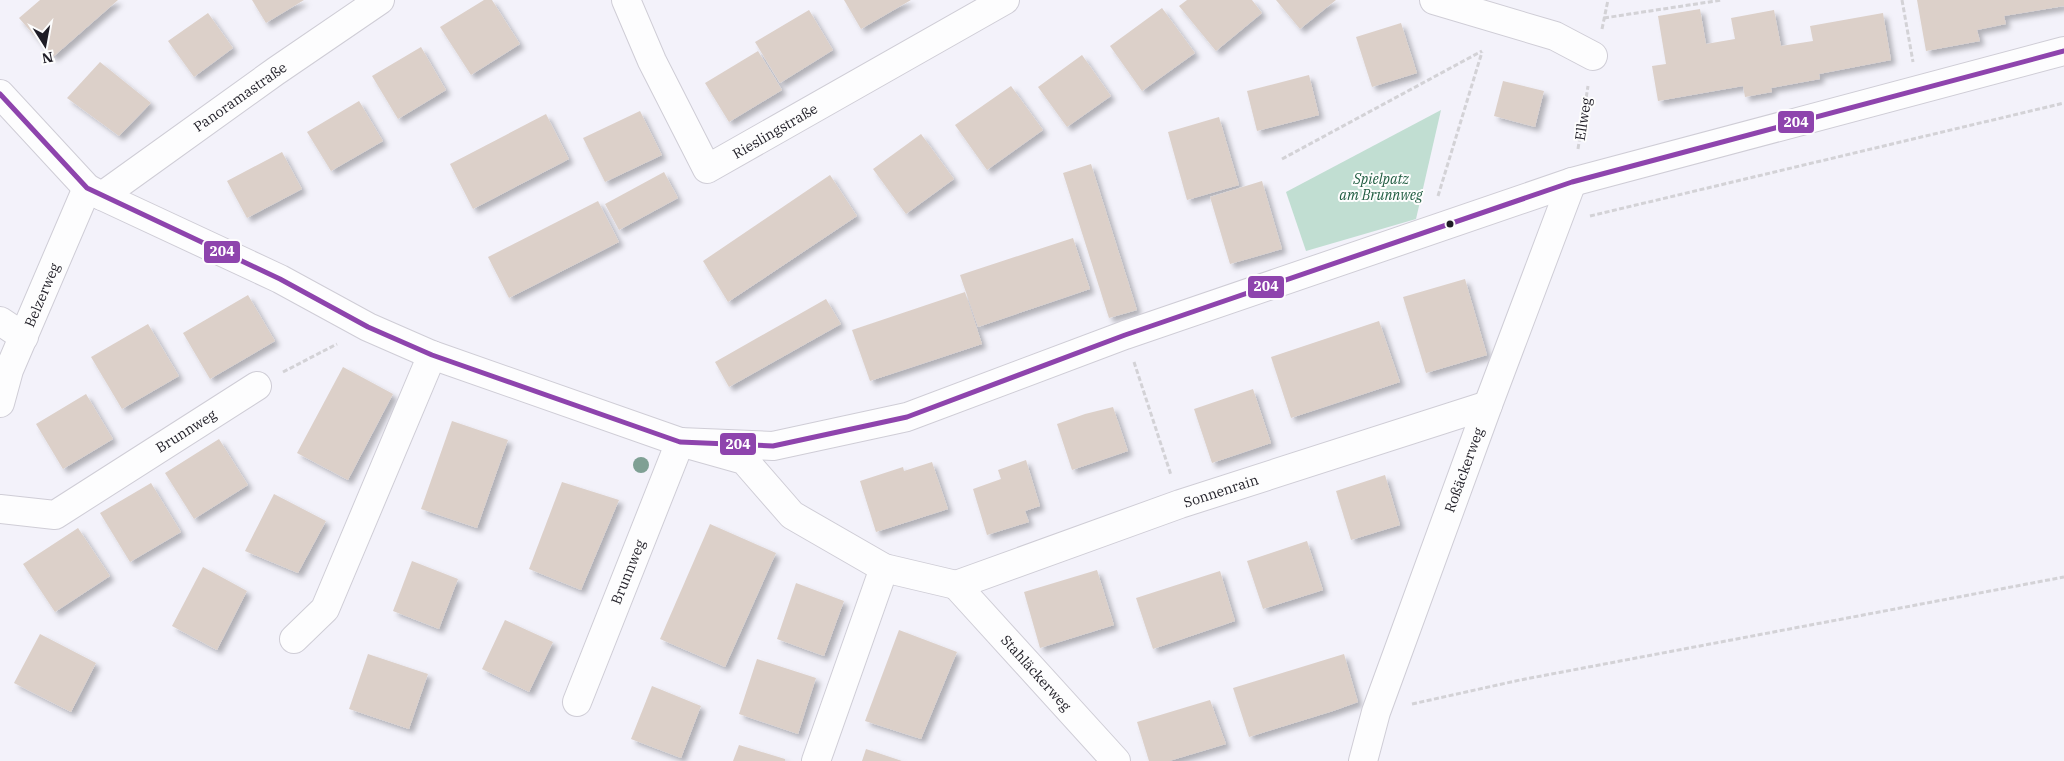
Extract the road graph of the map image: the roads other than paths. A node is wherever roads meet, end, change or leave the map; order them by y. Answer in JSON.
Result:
{"nodes":[{"id":1,"x":380,"y":0,"type":"edge"},
{"id":2,"x":626,"y":0,"type":"edge"},
{"id":3,"x":1005,"y":0,"type":"edge"},
{"id":4,"x":1434,"y":0,"type":"edge"},
{"id":5,"x":2064,"y":51,"type":"edge"},
{"id":6,"x":1593,"y":56,"type":"road end"},
{"id":7,"x":0,"y":94,"type":"edge"},
{"id":8,"x":1572,"y":182,"type":"junction"},
{"id":9,"x":95,"y":192,"type":"junction"},
{"id":10,"x":0,"y":321,"type":"edge"},
{"id":11,"x":24,"y":337,"type":"junction"},
{"id":12,"x":432,"y":356,"type":"junction"},
{"id":13,"x":257,"y":386,"type":"road end"},
{"id":14,"x":0,"y":403,"type":"edge"},
{"id":15,"x":1488,"y":405,"type":"junction"},
{"id":16,"x":680,"y":442,"type":"junction"},
{"id":17,"x":0,"y":509,"type":"edge"},
{"id":18,"x":884,"y":568,"type":"junction"},
{"id":19,"x":956,"y":585,"type":"junction"},
{"id":20,"x":294,"y":639,"type":"dead end"},
{"id":21,"x":577,"y":702,"type":"dead end"},
{"id":22,"x":816,"y":761,"type":"edge"},
{"id":23,"x":1116,"y":761,"type":"edge"},
{"id":24,"x":1363,"y":761,"type":"edge"}],
"edges":[{"from":1,"to":9,"type":"street","name":"Panoramastraße"},
{"from":2,"to":3,"type":"street","name":"Rieslingstraße"},
{"from":4,"to":6,"type":"street"},
{"from":5,"to":8,"type":"street"},
{"from":7,"to":9,"type":"street"},
{"from":8,"to":15,"type":"street","name":"Roßäckerweg"},
{"from":8,"to":16,"type":"street"},
{"from":9,"to":11,"type":"street","name":"Belzerweg"},
{"from":9,"to":12,"type":"street"},
{"from":10,"to":11,"type":"street"},
{"from":11,"to":14,"type":"street","name":"Belzerweg"},
{"from":12,"to":16,"type":"street"},
{"from":12,"to":20,"type":"street"},
{"from":13,"to":17,"type":"street","name":"Brunnweg"},
{"from":15,"to":19,"type":"street","name":"Sonnenrain"},
{"from":15,"to":24,"type":"street","name":"Roßäckerweg"},
{"from":16,"to":18,"type":"street"},
{"from":16,"to":21,"type":"street","name":"Brunnweg"},
{"from":18,"to":19,"type":"street"},
{"from":18,"to":22,"type":"street"},
{"from":19,"to":23,"type":"street","name":"Stahläckerweg"}]}
